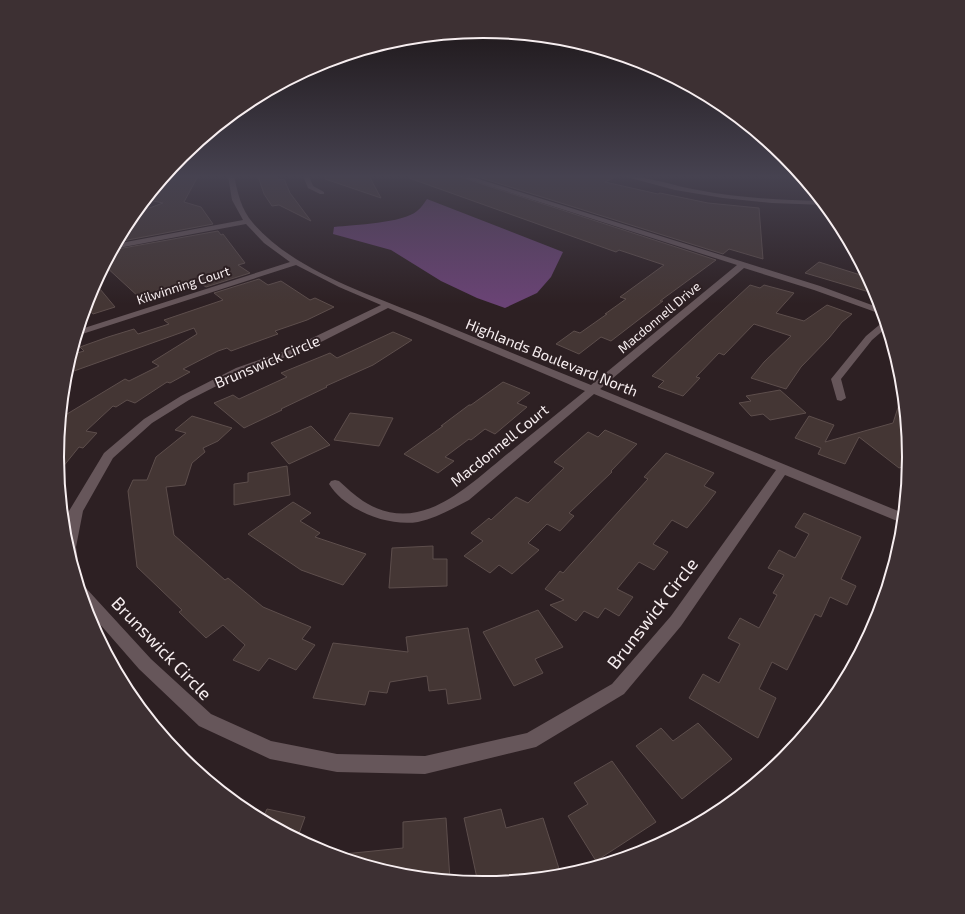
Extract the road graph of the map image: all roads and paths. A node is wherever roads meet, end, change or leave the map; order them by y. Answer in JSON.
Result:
{"nodes":[{"id":1,"x":596,"y":219,"type":"edge"},
{"id":2,"x":248,"y":221,"type":"joint"},
{"id":3,"x":121,"y":246,"type":"edge"},
{"id":4,"x":297,"y":262,"type":"junction"},
{"id":5,"x":742,"y":265,"type":"junction"},
{"id":6,"x":388,"y":305,"type":"junction"},
{"id":7,"x":874,"y":309,"type":"edge"},
{"id":8,"x":881,"y":328,"type":"edge"},
{"id":9,"x":83,"y":331,"type":"edge"},
{"id":10,"x":592,"y":389,"type":"junction"},
{"id":11,"x":841,"y":398,"type":"dead end"},
{"id":12,"x":783,"y":469,"type":"junction"},
{"id":13,"x":335,"y":484,"type":"dead end"},
{"id":14,"x":897,"y":516,"type":"edge"},
{"id":15,"x":71,"y":534,"type":"edge"},
{"id":16,"x":89,"y":602,"type":"edge"}],
"edges":[{"from":1,"to":5,"type":"street"},
{"from":2,"to":3,"type":"street"},
{"from":2,"to":4,"type":"street","name":"Highlands Boulevard North"},
{"from":4,"to":6,"type":"street","name":"Highlands Boulevard North"},
{"from":4,"to":9,"type":"street","name":"Kilwinning Court"},
{"from":5,"to":7,"type":"street"},
{"from":5,"to":10,"type":"street","name":"Macdonnell Drive"},
{"from":6,"to":10,"type":"street","name":"Highlands Boulevard North"},
{"from":6,"to":15,"type":"street","name":"Brunswick Circle"},
{"from":8,"to":11,"type":"street"},
{"from":10,"to":12,"type":"street","name":"Highlands Boulevard North"},
{"from":10,"to":13,"type":"street","name":"Macdonnell Court"},
{"from":12,"to":14,"type":"street","name":"Highlands Boulevard North"},
{"from":12,"to":16,"type":"street","name":"Brunswick Circle"}]}
